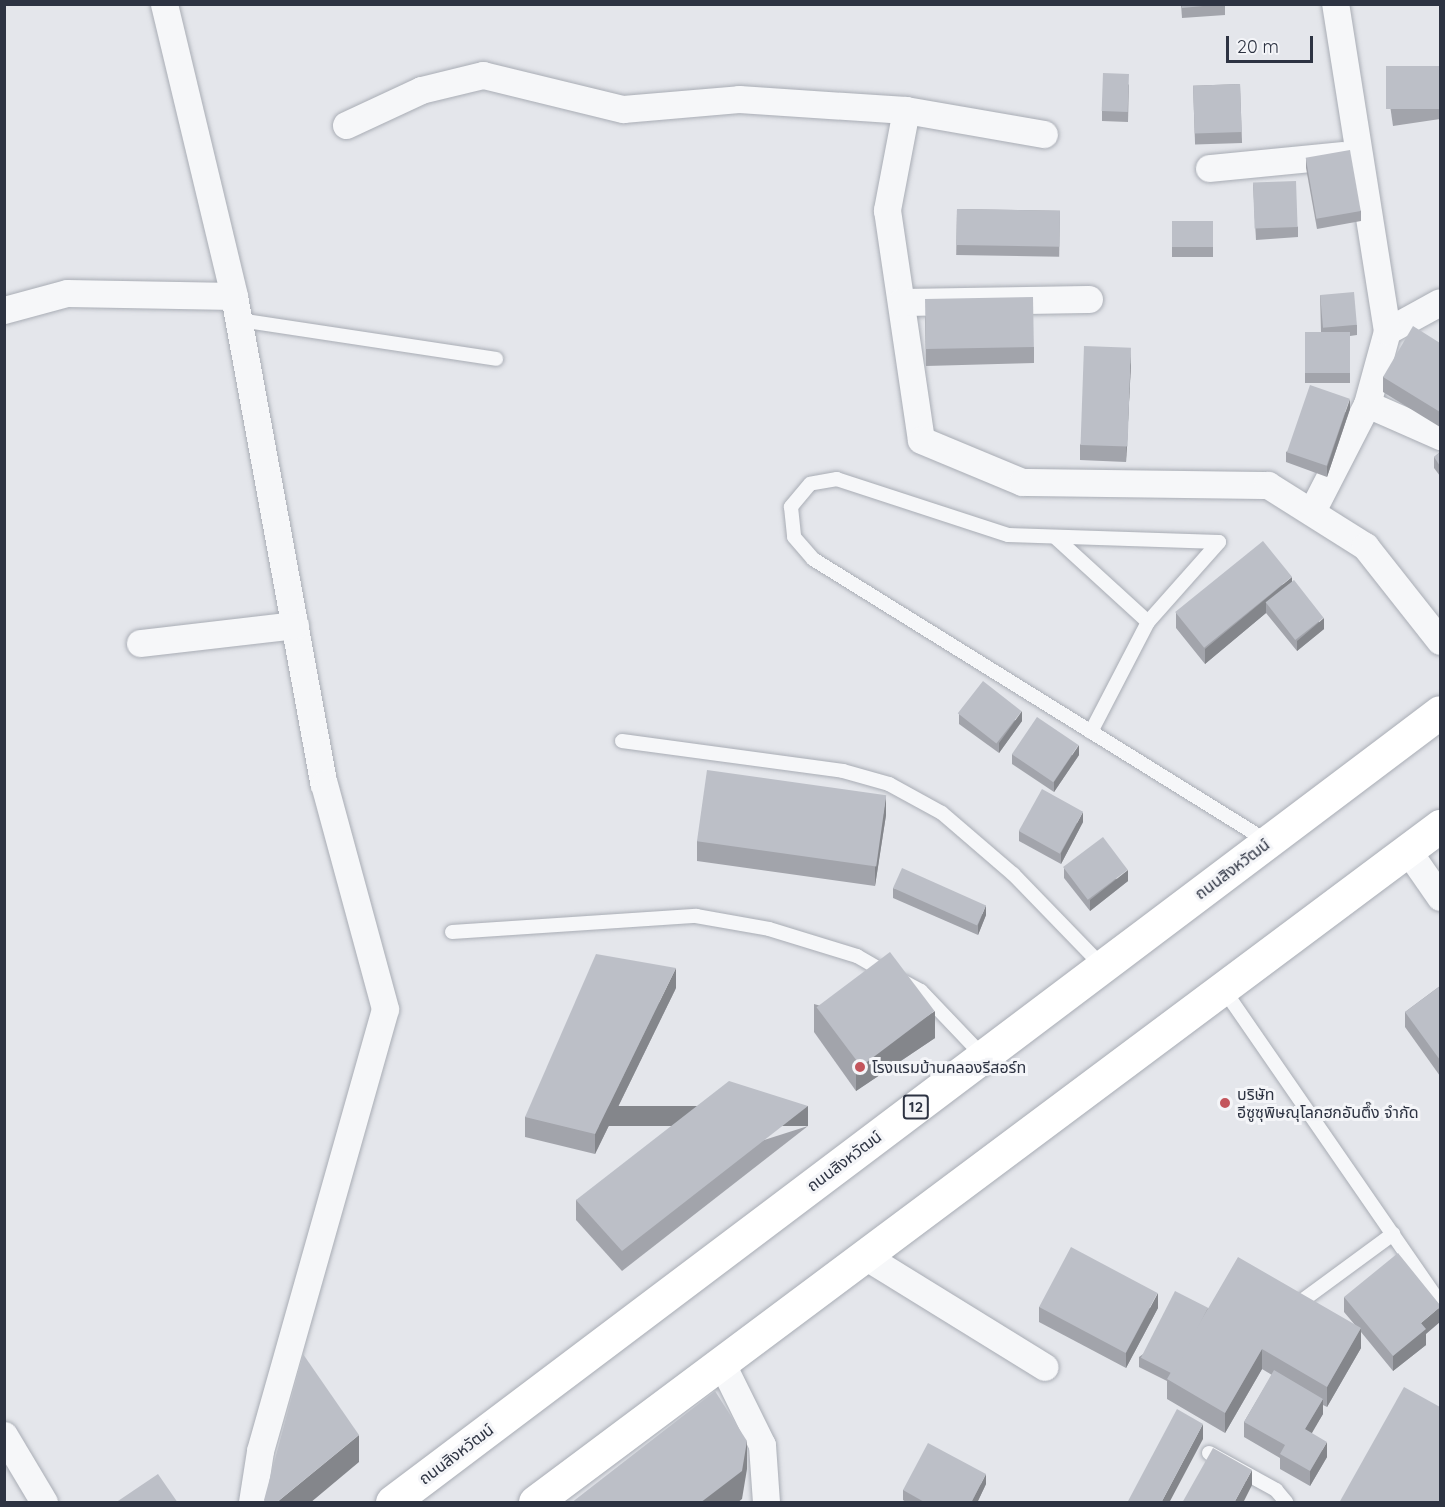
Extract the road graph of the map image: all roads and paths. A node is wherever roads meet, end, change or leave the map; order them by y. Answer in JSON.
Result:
{"nodes":[{"id":1,"x":164,"y":4,"type":"edge"},
{"id":2,"x":1335,"y":4,"type":"edge"},
{"id":3,"x":906,"y":110,"type":"junction"},
{"id":4,"x":346,"y":125,"type":"dead end"},
{"id":5,"x":1044,"y":134,"type":"dead end"},
{"id":6,"x":1358,"y":151,"type":"junction"},
{"id":7,"x":1209,"y":168,"type":"dead end"},
{"id":8,"x":1089,"y":299,"type":"dead end"},
{"id":9,"x":901,"y":302,"type":"junction"},
{"id":10,"x":1440,"y":302,"type":"edge"},
{"id":11,"x":237,"y":308,"type":"junction"},
{"id":12,"x":4,"y":310,"type":"edge"},
{"id":13,"x":1387,"y":331,"type":"junction"},
{"id":14,"x":496,"y":359,"type":"dead end"},
{"id":15,"x":1367,"y":404,"type":"junction"},
{"id":16,"x":1440,"y":436,"type":"edge"},
{"id":17,"x":1313,"y":509,"type":"junction"},
{"id":18,"x":1055,"y":537,"type":"junction"},
{"id":19,"x":1148,"y":622,"type":"junction"},
{"id":20,"x":295,"y":626,"type":"junction"},
{"id":21,"x":1440,"y":641,"type":"edge"},
{"id":22,"x":140,"y":643,"type":"dead end"},
{"id":23,"x":1440,"y":712,"type":"edge"},
{"id":24,"x":1091,"y":732,"type":"junction"},
{"id":25,"x":622,"y":741,"type":"dead end"},
{"id":26,"x":1440,"y":826,"type":"edge"},
{"id":27,"x":1268,"y":842,"type":"junction"},
{"id":28,"x":1408,"y":851,"type":"junction"},
{"id":29,"x":1440,"y":897,"type":"edge"},
{"id":30,"x":452,"y":932,"type":"dead end"},
{"id":31,"x":1102,"y":967,"type":"junction"},
{"id":32,"x":1222,"y":987,"type":"junction"},
{"id":33,"x":983,"y":1056,"type":"junction"},
{"id":34,"x":1393,"y":1234,"type":"junction"},
{"id":35,"x":866,"y":1256,"type":"junction"},
{"id":36,"x":1299,"y":1303,"type":"edge"},
{"id":37,"x":1440,"y":1303,"type":"edge"},
{"id":38,"x":722,"y":1364,"type":"junction"},
{"id":39,"x":1045,"y":1367,"type":"dead end"},
{"id":40,"x":4,"y":1435,"type":"edge"},
{"id":41,"x":1209,"y":1453,"type":"edge"},
{"id":42,"x":44,"y":1503,"type":"edge"},
{"id":43,"x":252,"y":1503,"type":"edge"},
{"id":44,"x":392,"y":1503,"type":"edge"},
{"id":45,"x":535,"y":1503,"type":"edge"},
{"id":46,"x":766,"y":1503,"type":"edge"},
{"id":47,"x":1286,"y":1503,"type":"edge"}],
"edges":[{"from":1,"to":11,"type":"street"},
{"from":2,"to":6,"type":"street"},
{"from":3,"to":4,"type":"street"},
{"from":3,"to":5,"type":"street"},
{"from":3,"to":9,"type":"street"},
{"from":6,"to":7,"type":"street"},
{"from":6,"to":13,"type":"street"},
{"from":8,"to":9,"type":"street"},
{"from":9,"to":17,"type":"street"},
{"from":10,"to":13,"type":"street"},
{"from":11,"to":12,"type":"street"},
{"from":11,"to":14,"type":"lane"},
{"from":11,"to":20,"type":"street"},
{"from":13,"to":15,"type":"street"},
{"from":15,"to":16,"type":"street"},
{"from":15,"to":17,"type":"street"},
{"from":17,"to":21,"type":"street"},
{"from":18,"to":19,"type":"lane"},
{"from":18,"to":19,"type":"lane"},
{"from":18,"to":24,"type":"lane"},
{"from":19,"to":24,"type":"lane"},
{"from":20,"to":22,"type":"street"},
{"from":20,"to":43,"type":"street"},
{"from":23,"to":27,"type":"main road","name":"ถนนสิงหวัฒน์","number":"12"},
{"from":24,"to":27,"type":"lane"},
{"from":25,"to":31,"type":"lane"},
{"from":26,"to":28,"type":"main road"},
{"from":27,"to":31,"type":"main road","name":"ถนนสิงหวัฒน์","number":"12"},
{"from":28,"to":29,"type":"street"},
{"from":28,"to":32,"type":"main road"},
{"from":30,"to":33,"type":"lane"},
{"from":31,"to":33,"type":"main road","name":"ถนนสิงหวัฒน์","number":"12"},
{"from":32,"to":34,"type":"lane"},
{"from":32,"to":35,"type":"main road"},
{"from":33,"to":44,"type":"main road","name":"ถนนสิงหวัฒน์","number":"12"},
{"from":34,"to":36,"type":"lane"},
{"from":34,"to":37,"type":"lane"},
{"from":35,"to":38,"type":"main road"},
{"from":35,"to":39,"type":"street"},
{"from":38,"to":45,"type":"main road"},
{"from":38,"to":46,"type":"street"},
{"from":40,"to":42,"type":"street"},
{"from":41,"to":47,"type":"lane"}]}
